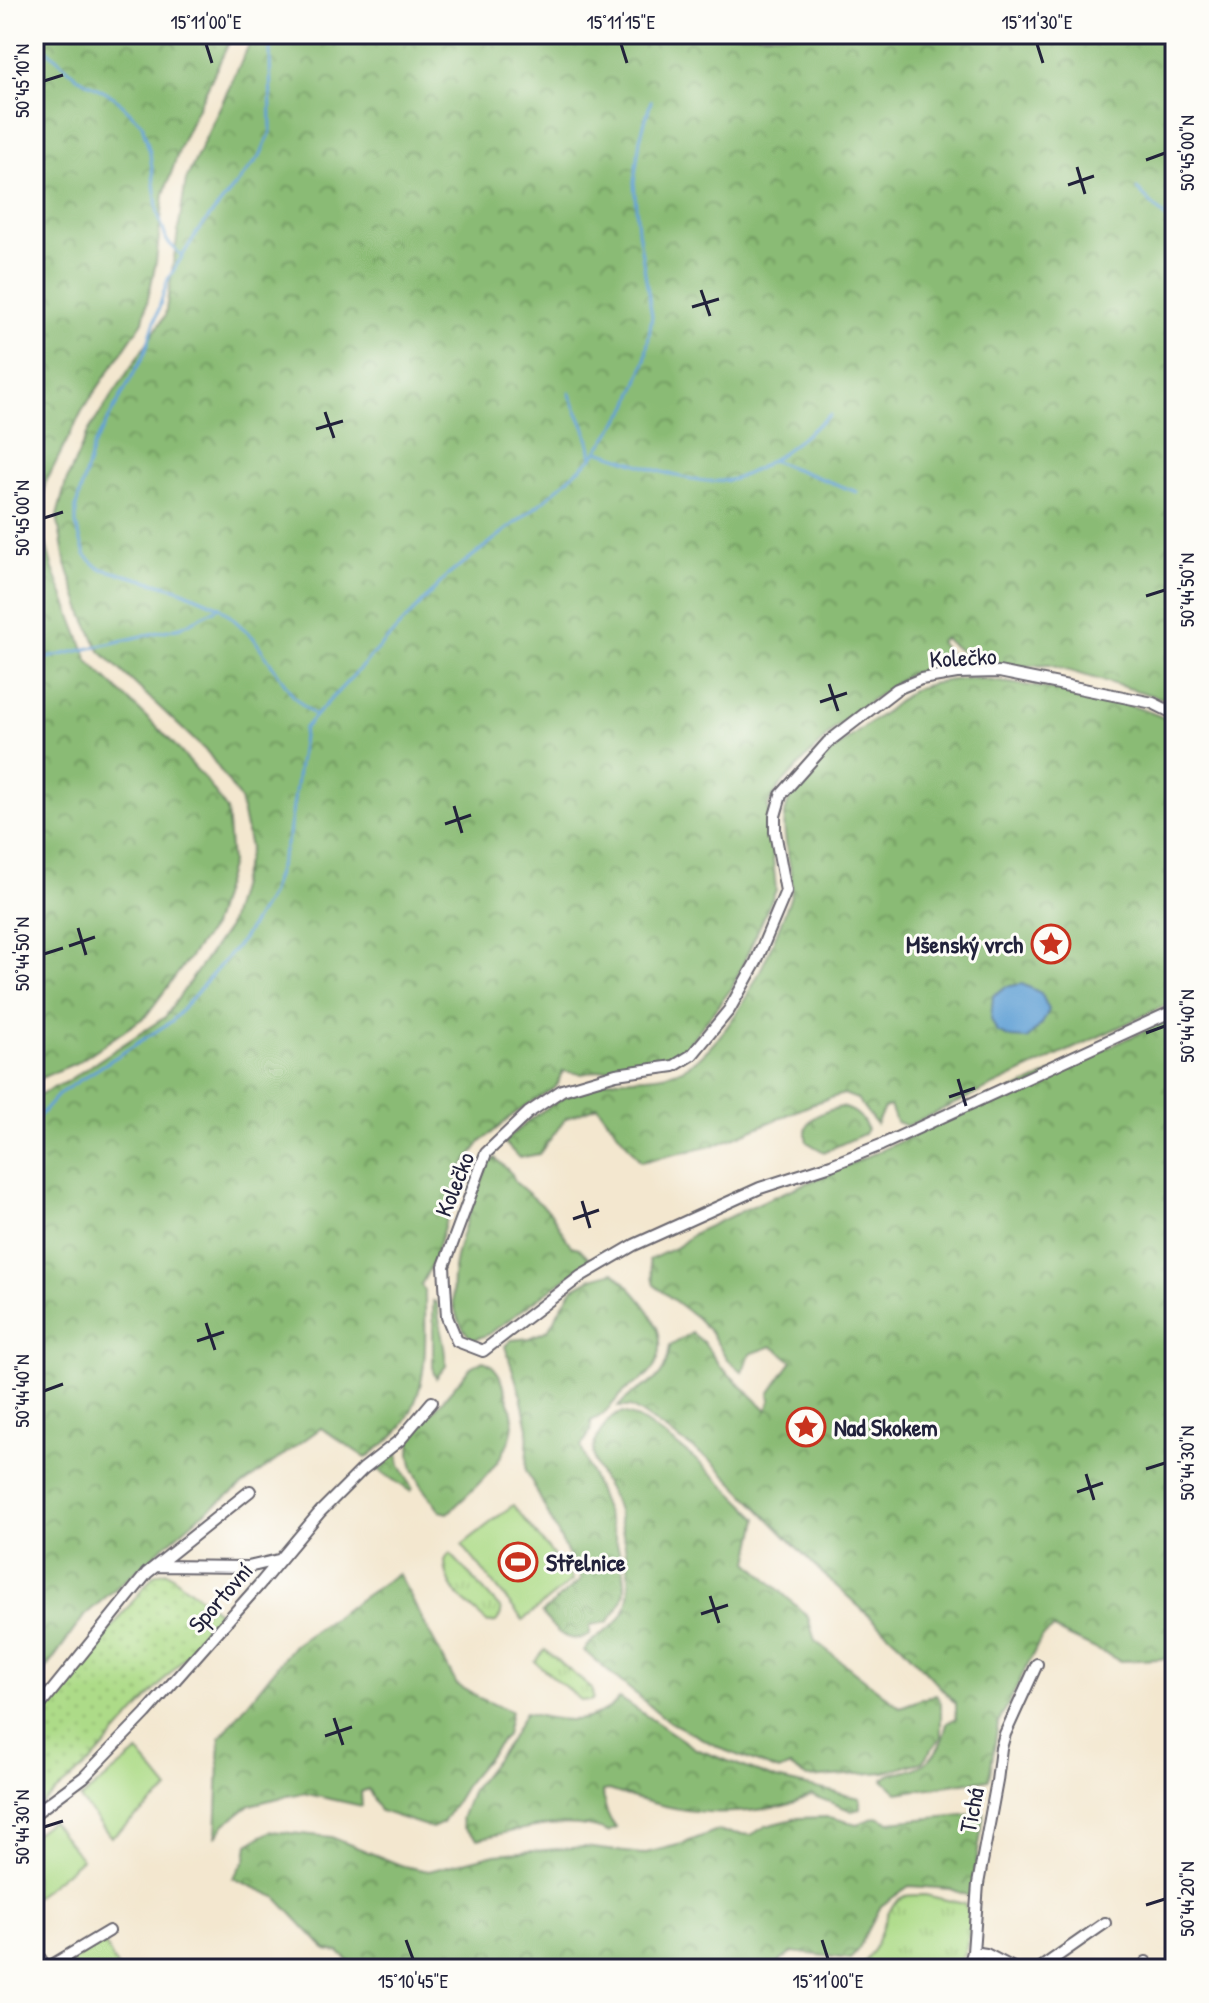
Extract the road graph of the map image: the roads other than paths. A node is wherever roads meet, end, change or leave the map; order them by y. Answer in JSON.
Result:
{"nodes":[{"id":1,"x":1175,"y":714,"type":"edge"},
{"id":2,"x":1175,"y":1010,"type":"edge"},
{"id":3,"x":432,"y":1402,"type":"dead end"},
{"id":4,"x":250,"y":1491,"type":"dead end"},
{"id":5,"x":278,"y":1560,"type":"junction"},
{"id":6,"x":157,"y":1566,"type":"junction"},
{"id":7,"x":1037,"y":1664,"type":"dead end"},
{"id":8,"x":34,"y":1713,"type":"edge"},
{"id":9,"x":34,"y":1814,"type":"edge"},
{"id":10,"x":1105,"y":1923,"type":"dead end"},
{"id":11,"x":109,"y":1931,"type":"dead end"},
{"id":12,"x":34,"y":1949,"type":"edge"},
{"id":13,"x":973,"y":1952,"type":"junction"},
{"id":14,"x":47,"y":1969,"type":"edge"},
{"id":15,"x":968,"y":1969,"type":"edge"},
{"id":16,"x":1015,"y":1969,"type":"edge"},
{"id":17,"x":1039,"y":1969,"type":"edge"}],
"edges":[{"from":1,"to":2,"type":"street","name":"Kolečko"},
{"from":3,"to":5,"type":"street","name":"Sportovní"},
{"from":4,"to":6,"type":"street"},
{"from":5,"to":6,"type":"street"},
{"from":5,"to":9,"type":"street","name":"Sportovní"},
{"from":6,"to":8,"type":"street"},
{"from":7,"to":13,"type":"street","name":"Tichá"},
{"from":10,"to":17,"type":"street"},
{"from":11,"to":14,"type":"street"},
{"from":12,"to":14,"type":"street"},
{"from":13,"to":15,"type":"street","name":"Tichá"},
{"from":13,"to":16,"type":"street"}]}
